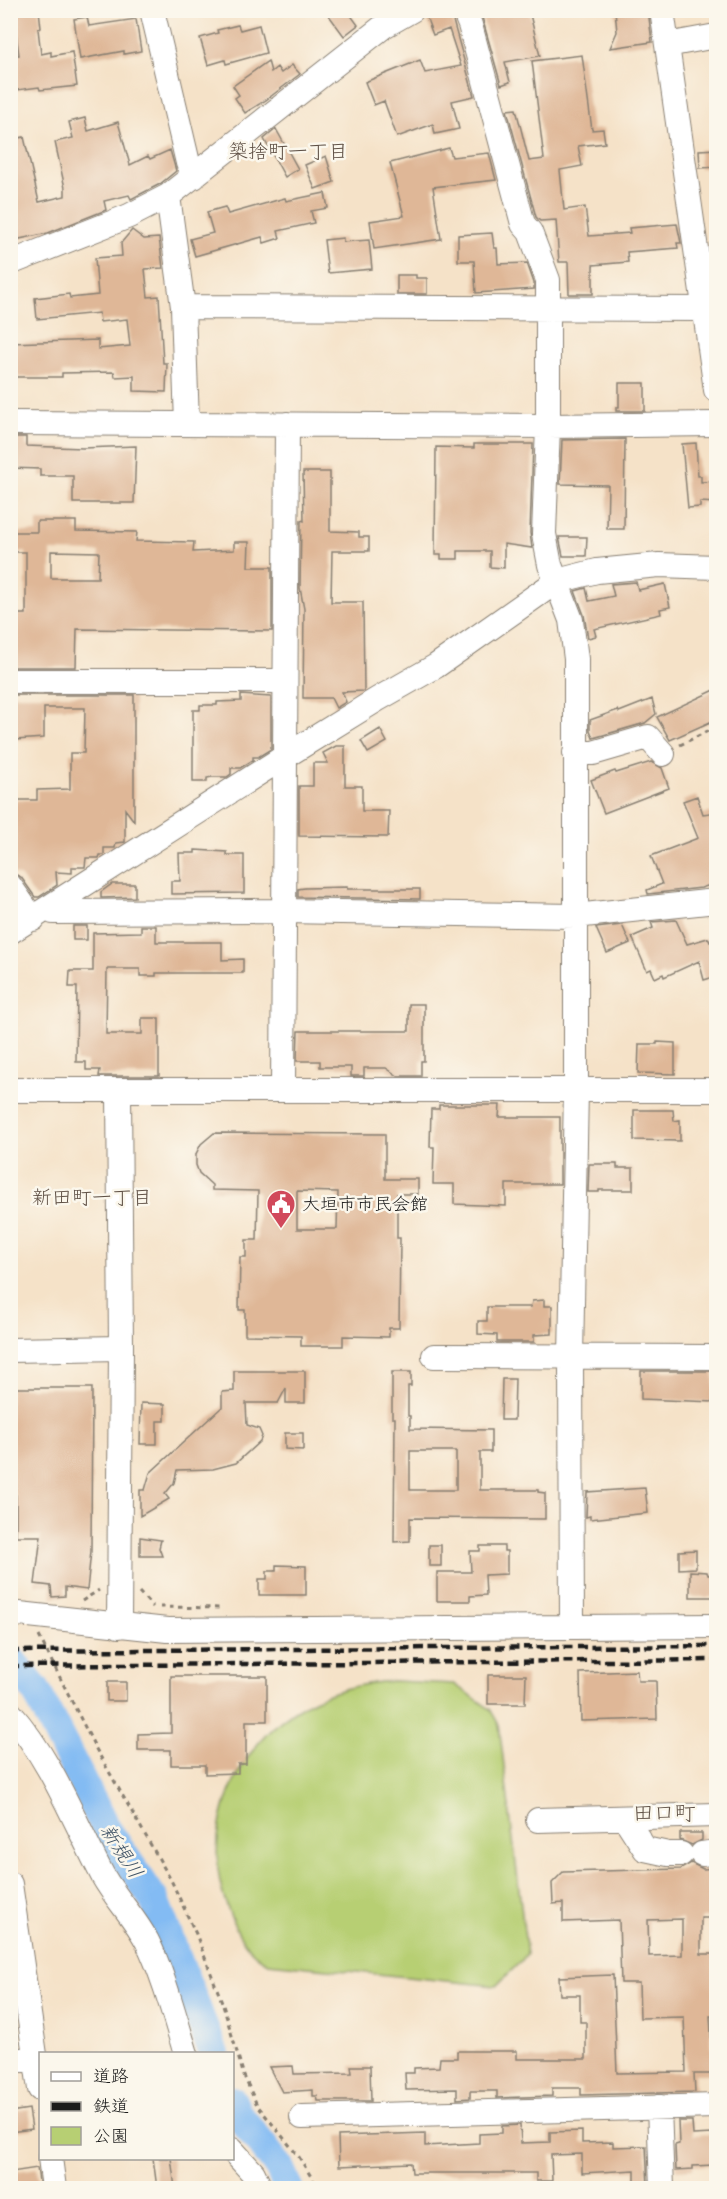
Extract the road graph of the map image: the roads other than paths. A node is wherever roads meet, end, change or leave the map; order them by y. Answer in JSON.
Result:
{"nodes":[{"id":1,"x":152,"y":10,"type":"edge"},
{"id":2,"x":412,"y":10,"type":"edge"},
{"id":3,"x":464,"y":10,"type":"edge"},
{"id":4,"x":662,"y":10,"type":"edge"},
{"id":5,"x":379,"y":18,"type":"edge"},
{"id":6,"x":717,"y":36,"type":"edge"},
{"id":7,"x":667,"y":45,"type":"junction"},
{"id":8,"x":194,"y":177,"type":"junction"},
{"id":9,"x":168,"y":196,"type":"junction"},
{"id":10,"x":707,"y":245,"type":"edge"},
{"id":11,"x":10,"y":263,"type":"edge"},
{"id":12,"x":183,"y":307,"type":"junction"},
{"id":13,"x":549,"y":309,"type":"junction"},
{"id":14,"x":706,"y":309,"type":"junction"},
{"id":15,"x":717,"y":390,"type":"edge"},
{"id":16,"x":10,"y":423,"type":"edge"},
{"id":17,"x":187,"y":424,"type":"junction"},
{"id":18,"x":287,"y":424,"type":"junction"},
{"id":19,"x":717,"y":424,"type":"edge"},
{"id":20,"x":548,"y":426,"type":"junction"},
{"id":21,"x":717,"y":567,"type":"edge"},
{"id":22,"x":557,"y":581,"type":"junction"},
{"id":23,"x":10,"y":681,"type":"edge"},
{"id":24,"x":284,"y":681,"type":"junction"},
{"id":25,"x":575,"y":753,"type":"junction"},
{"id":26,"x":663,"y":753,"type":"road end"},
{"id":27,"x":284,"y":757,"type":"junction"},
{"id":28,"x":10,"y":886,"type":"edge"},
{"id":29,"x":717,"y":901,"type":"edge"},
{"id":30,"x":283,"y":911,"type":"junction"},
{"id":31,"x":41,"y":913,"type":"junction"},
{"id":32,"x":575,"y":916,"type":"junction"},
{"id":33,"x":10,"y":932,"type":"edge"},
{"id":34,"x":576,"y":1089,"type":"junction"},
{"id":35,"x":10,"y":1090,"type":"edge"},
{"id":36,"x":119,"y":1090,"type":"junction"},
{"id":37,"x":283,"y":1090,"type":"junction"},
{"id":38,"x":717,"y":1090,"type":"edge"},
{"id":39,"x":121,"y":1348,"type":"junction"},
{"id":40,"x":10,"y":1350,"type":"edge"},
{"id":41,"x":434,"y":1356,"type":"dead end"},
{"id":42,"x":717,"y":1357,"type":"edge"},
{"id":43,"x":571,"y":1358,"type":"junction"},
{"id":44,"x":10,"y":1613,"type":"edge"},
{"id":45,"x":119,"y":1626,"type":"junction"},
{"id":46,"x":717,"y":1626,"type":"edge"},
{"id":47,"x":572,"y":1628,"type":"junction"},
{"id":48,"x":10,"y":1713,"type":"edge"},
{"id":49,"x":717,"y":1815,"type":"edge"},
{"id":50,"x":625,"y":1818,"type":"junction"},
{"id":51,"x":538,"y":1820,"type":"dead end"},
{"id":52,"x":700,"y":1853,"type":"edge"},
{"id":53,"x":10,"y":1884,"type":"edge"},
{"id":54,"x":185,"y":2052,"type":"edge"},
{"id":55,"x":36,"y":2058,"type":"junction"},
{"id":56,"x":10,"y":2061,"type":"edge"},
{"id":57,"x":39,"y":2081,"type":"edge"},
{"id":58,"x":717,"y":2106,"type":"edge"},
{"id":59,"x":659,"y":2107,"type":"junction"},
{"id":60,"x":302,"y":2117,"type":"dead end"},
{"id":61,"x":234,"y":2152,"type":"edge"},
{"id":62,"x":50,"y":2160,"type":"edge"},
{"id":63,"x":54,"y":2188,"type":"edge"},
{"id":64,"x":260,"y":2188,"type":"edge"},
{"id":65,"x":662,"y":2188,"type":"edge"}],
"edges":[{"from":1,"to":8,"type":"street"},
{"from":2,"to":5,"type":"street"},
{"from":3,"to":13,"type":"street"},
{"from":4,"to":7,"type":"street"},
{"from":5,"to":8,"type":"street"},
{"from":6,"to":7,"type":"street"},
{"from":7,"to":10,"type":"street"},
{"from":8,"to":9,"type":"street"},
{"from":9,"to":11,"type":"street"},
{"from":9,"to":12,"type":"street"},
{"from":10,"to":14,"type":"street"},
{"from":12,"to":13,"type":"street"},
{"from":12,"to":17,"type":"street"},
{"from":13,"to":14,"type":"street"},
{"from":13,"to":20,"type":"street"},
{"from":14,"to":15,"type":"street"},
{"from":16,"to":17,"type":"street"},
{"from":17,"to":18,"type":"street"},
{"from":18,"to":20,"type":"street"},
{"from":18,"to":24,"type":"street"},
{"from":19,"to":20,"type":"street"},
{"from":20,"to":22,"type":"street"},
{"from":21,"to":22,"type":"street"},
{"from":22,"to":25,"type":"street"},
{"from":22,"to":27,"type":"street"},
{"from":23,"to":24,"type":"street"},
{"from":24,"to":27,"type":"street"},
{"from":25,"to":26,"type":"street"},
{"from":25,"to":32,"type":"street"},
{"from":27,"to":30,"type":"street"},
{"from":27,"to":31,"type":"street"},
{"from":28,"to":31,"type":"street"},
{"from":29,"to":32,"type":"street"},
{"from":30,"to":31,"type":"street"},
{"from":30,"to":32,"type":"street"},
{"from":30,"to":37,"type":"street"},
{"from":31,"to":33,"type":"street"},
{"from":32,"to":34,"type":"street"},
{"from":34,"to":37,"type":"street"},
{"from":34,"to":38,"type":"street"},
{"from":34,"to":43,"type":"street"},
{"from":35,"to":36,"type":"street"},
{"from":36,"to":37,"type":"street"},
{"from":36,"to":39,"type":"street"},
{"from":39,"to":40,"type":"street"},
{"from":39,"to":45,"type":"street"},
{"from":41,"to":43,"type":"street"},
{"from":42,"to":43,"type":"street"},
{"from":43,"to":47,"type":"street"},
{"from":44,"to":45,"type":"street"},
{"from":45,"to":47,"type":"street"},
{"from":46,"to":47,"type":"street"},
{"from":48,"to":54,"type":"street"},
{"from":49,"to":50,"type":"street"},
{"from":50,"to":51,"type":"street"},
{"from":50,"to":52,"type":"street"},
{"from":53,"to":55,"type":"street"},
{"from":55,"to":56,"type":"street"},
{"from":55,"to":57,"type":"street"},
{"from":58,"to":59,"type":"street"},
{"from":59,"to":60,"type":"street"},
{"from":59,"to":65,"type":"street"},
{"from":61,"to":64,"type":"street"},
{"from":62,"to":63,"type":"street"}]}
